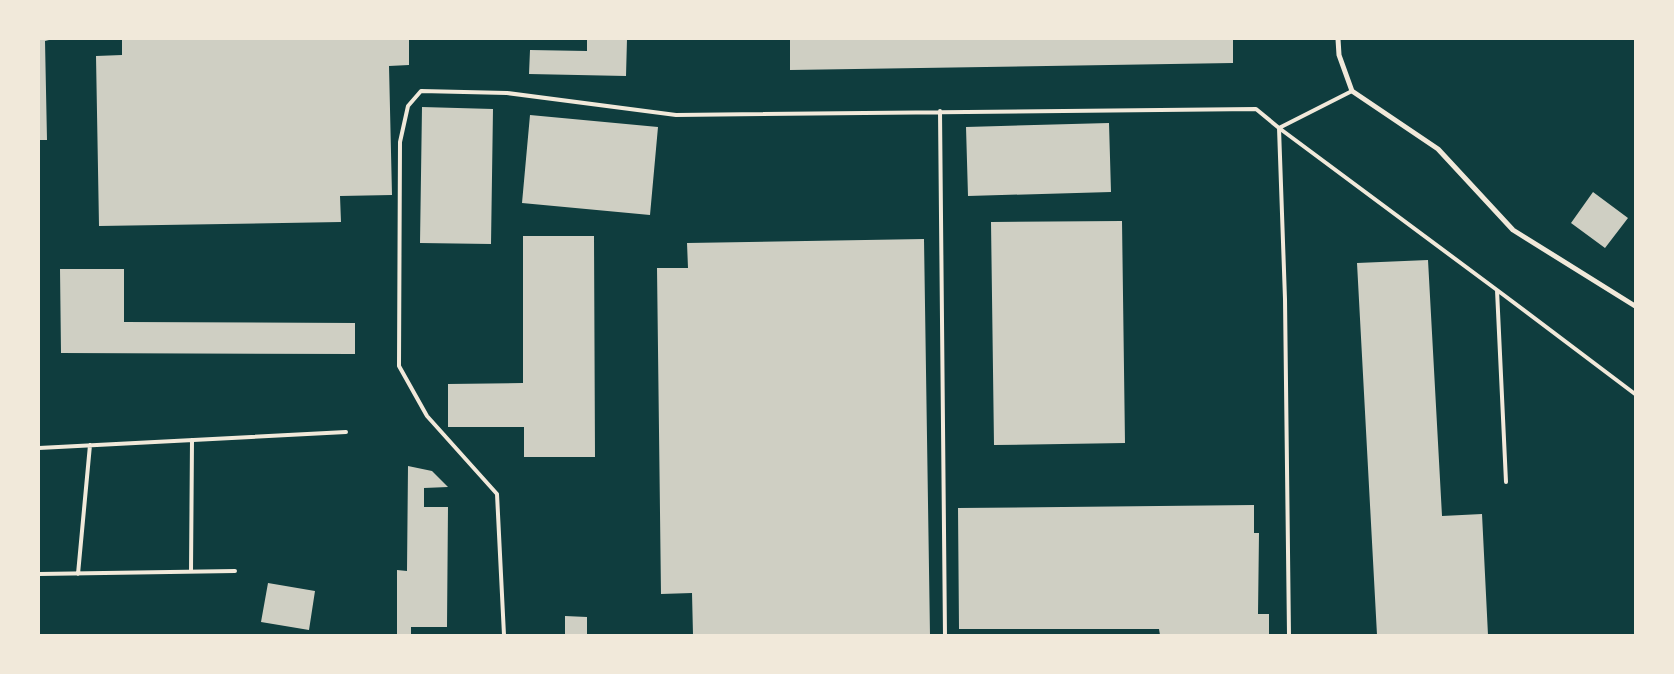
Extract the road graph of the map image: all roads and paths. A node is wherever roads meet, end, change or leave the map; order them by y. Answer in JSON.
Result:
{"nodes":[{"id":1,"x":1338,"y":39,"type":"edge"},
{"id":2,"x":1352,"y":91,"type":"junction"},
{"id":3,"x":940,"y":111,"type":"junction"},
{"id":4,"x":1279,"y":128,"type":"junction"},
{"id":5,"x":1498,"y":290,"type":"junction"},
{"id":6,"x":1635,"y":306,"type":"edge"},
{"id":7,"x":1635,"y":394,"type":"edge"},
{"id":8,"x":346,"y":432,"type":"dead end"},
{"id":9,"x":192,"y":440,"type":"junction"},
{"id":10,"x":90,"y":445,"type":"junction"},
{"id":11,"x":39,"y":448,"type":"edge"},
{"id":12,"x":1506,"y":482,"type":"dead end"},
{"id":13,"x":191,"y":571,"type":"junction"},
{"id":14,"x":235,"y":571,"type":"dead end"},
{"id":15,"x":39,"y":574,"type":"edge"},
{"id":16,"x":78,"y":574,"type":"junction"},
{"id":17,"x":504,"y":635,"type":"edge"},
{"id":18,"x":945,"y":635,"type":"edge"},
{"id":19,"x":1289,"y":635,"type":"edge"}],
"edges":[{"from":1,"to":2,"type":"street"},
{"from":2,"to":4,"type":"lane"},
{"from":2,"to":6,"type":"street"},
{"from":3,"to":4,"type":"lane"},
{"from":3,"to":17,"type":"lane"},
{"from":3,"to":18,"type":"lane"},
{"from":4,"to":5,"type":"lane"},
{"from":4,"to":19,"type":"lane"},
{"from":5,"to":7,"type":"lane"},
{"from":5,"to":12,"type":"lane"},
{"from":8,"to":9,"type":"lane"},
{"from":9,"to":10,"type":"lane"},
{"from":9,"to":13,"type":"lane"},
{"from":10,"to":11,"type":"lane"},
{"from":10,"to":16,"type":"lane"},
{"from":13,"to":14,"type":"lane"},
{"from":13,"to":16,"type":"lane"},
{"from":15,"to":16,"type":"lane"}]}
